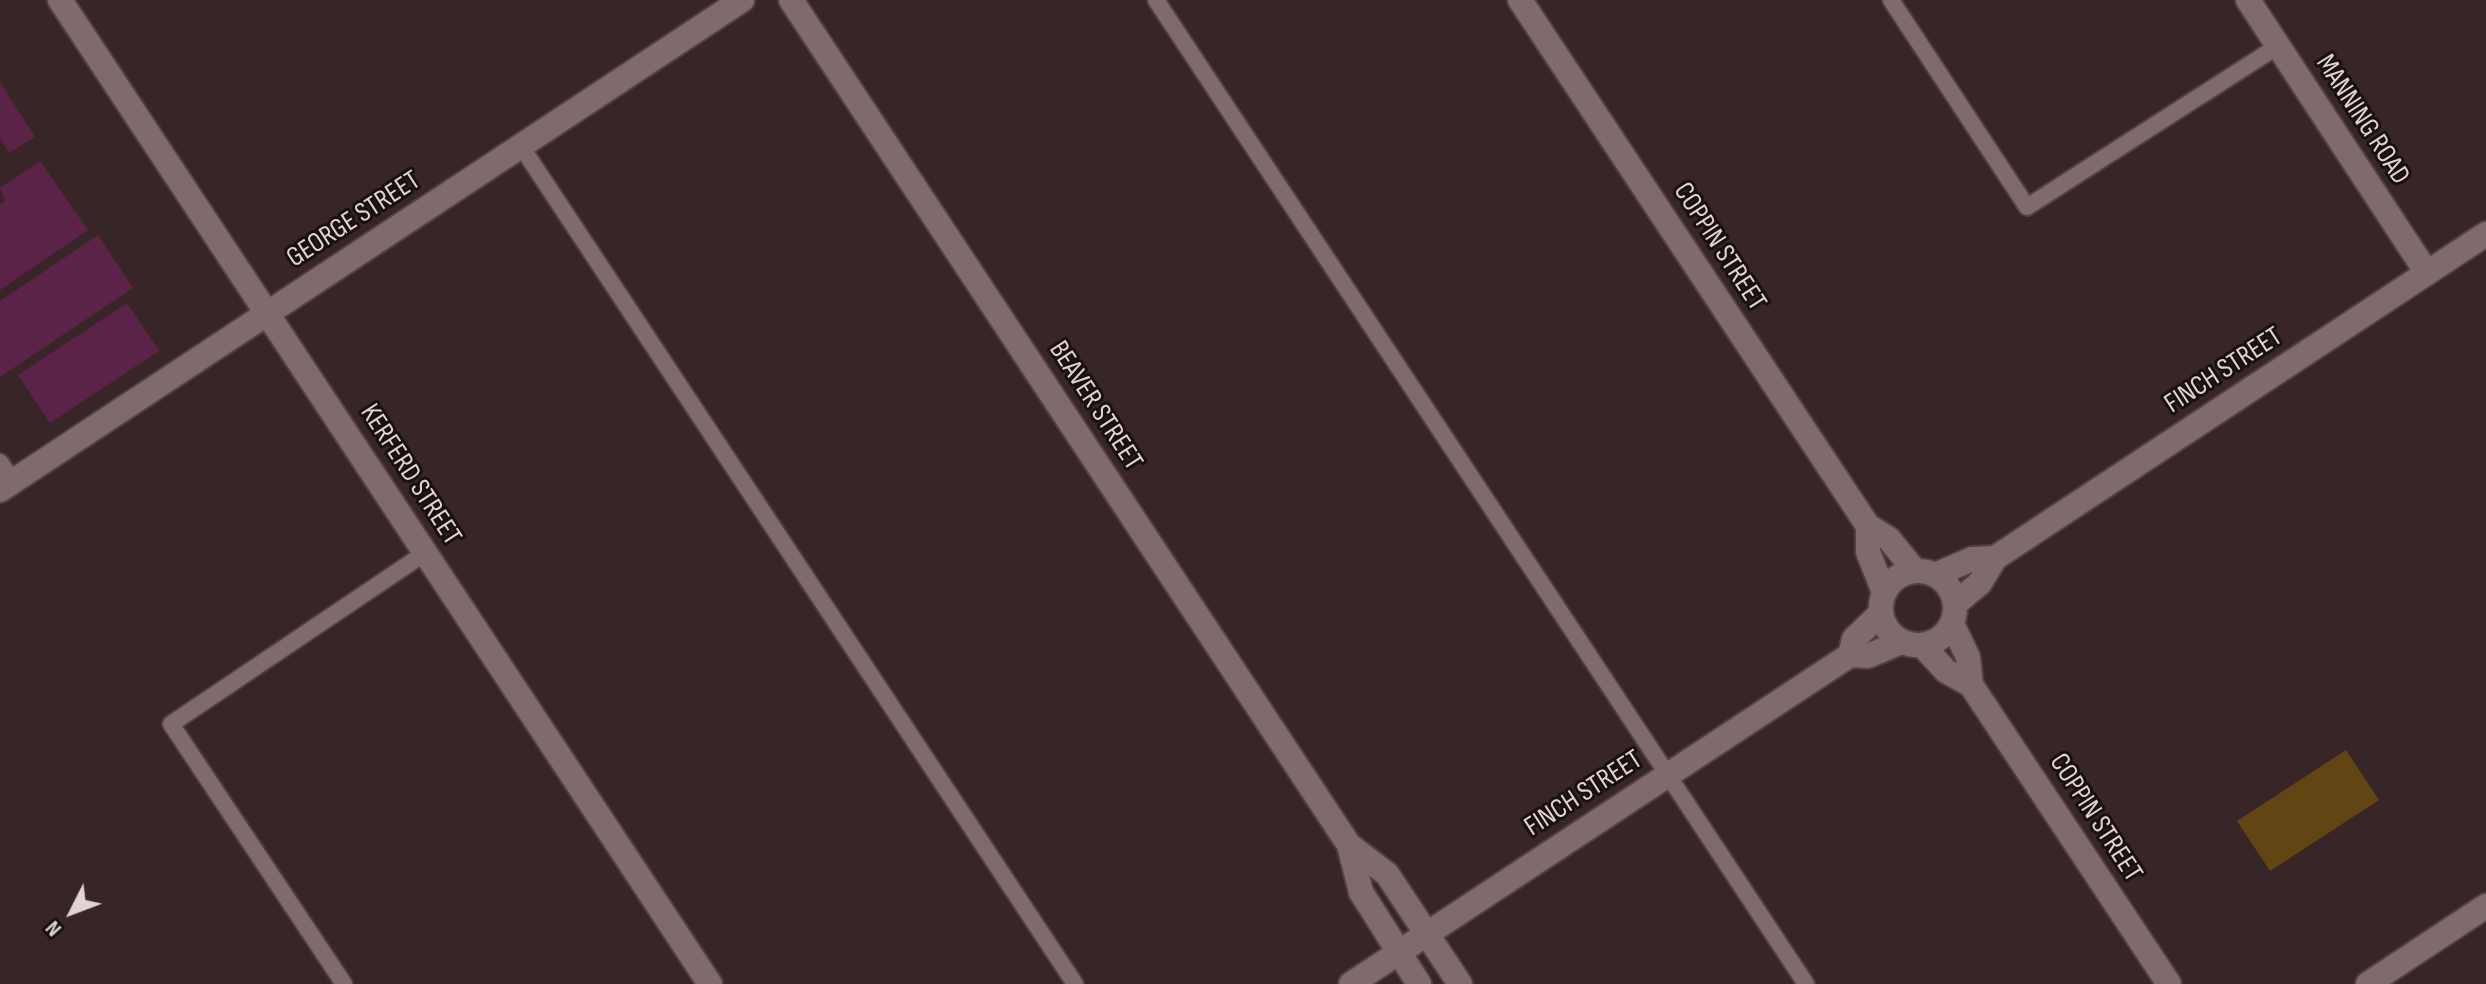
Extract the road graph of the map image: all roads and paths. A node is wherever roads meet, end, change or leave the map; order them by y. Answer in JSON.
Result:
{"nodes":[{"id":1,"x":60,"y":0,"type":"edge"},
{"id":2,"x":742,"y":0,"type":"edge"},
{"id":3,"x":791,"y":0,"type":"edge"},
{"id":4,"x":1156,"y":0,"type":"edge"},
{"id":5,"x":1520,"y":0,"type":"edge"},
{"id":6,"x":1891,"y":0,"type":"edge"},
{"id":7,"x":2248,"y":0,"type":"edge"},
{"id":8,"x":2278,"y":46,"type":"junction"},
{"id":9,"x":521,"y":146,"type":"junction"},
{"id":10,"x":2486,"y":234,"type":"edge"},
{"id":11,"x":2427,"y":273,"type":"junction"},
{"id":12,"x":267,"y":313,"type":"junction"},
{"id":13,"x":4,"y":478,"type":"edge"},
{"id":14,"x":1868,"y":526,"type":"junction"},
{"id":15,"x":425,"y":553,"type":"junction"},
{"id":16,"x":1995,"y":558,"type":"junction"},
{"id":17,"x":1925,"y":573,"type":"junction"},
{"id":18,"x":1882,"y":602,"type":"junction"},
{"id":19,"x":1953,"y":614,"type":"junction"},
{"id":20,"x":1911,"y":644,"type":"junction"},
{"id":21,"x":1850,"y":655,"type":"junction"},
{"id":22,"x":1971,"y":685,"type":"junction"},
{"id":23,"x":1668,"y":775,"type":"junction"},
{"id":24,"x":1349,"y":845,"type":"junction"},
{"id":25,"x":2486,"y":906,"type":"edge"},
{"id":26,"x":1429,"y":933,"type":"junction"},
{"id":27,"x":1398,"y":953,"type":"junction"},
{"id":28,"x":344,"y":984,"type":"edge"},
{"id":29,"x":710,"y":984,"type":"edge"},
{"id":30,"x":1075,"y":984,"type":"edge"},
{"id":31,"x":1351,"y":984,"type":"edge"},
{"id":32,"x":1419,"y":984,"type":"edge"},
{"id":33,"x":1460,"y":984,"type":"edge"},
{"id":34,"x":1806,"y":984,"type":"edge"},
{"id":35,"x":2169,"y":984,"type":"edge"},
{"id":36,"x":2368,"y":984,"type":"edge"}],
"edges":[{"from":1,"to":12,"type":"street","name":"KERFERD STREET"},
{"from":2,"to":9,"type":"street","name":"GEORGE STREET"},
{"from":3,"to":24,"type":"street","name":"BEAVER STREET"},
{"from":4,"to":23,"type":"lane"},
{"from":5,"to":14,"type":"street","name":"COPPIN STREET"},
{"from":6,"to":8,"type":"lane"},
{"from":7,"to":8,"type":"street","name":"MANNING ROAD"},
{"from":8,"to":11,"type":"street","name":"MANNING ROAD"},
{"from":9,"to":12,"type":"street","name":"GEORGE STREET"},
{"from":9,"to":30,"type":"lane"},
{"from":10,"to":11,"type":"street","name":"FINCH STREET"},
{"from":11,"to":16,"type":"street","name":"FINCH STREET"},
{"from":12,"to":13,"type":"street","name":"GEORGE STREET"},
{"from":12,"to":15,"type":"street","name":"KERFERD STREET"},
{"from":14,"to":17,"type":"street","name":"COPPIN STREET"},
{"from":14,"to":18,"type":"street","name":"COPPIN STREET"},
{"from":15,"to":28,"type":"lane"},
{"from":15,"to":29,"type":"street","name":"KERFERD STREET"},
{"from":16,"to":17,"type":"street","name":"FINCH STREET"},
{"from":16,"to":19,"type":"street","name":"FINCH STREET"},
{"from":17,"to":18,"type":"street"},
{"from":17,"to":19,"type":"street"},
{"from":18,"to":20,"type":"street"},
{"from":18,"to":21,"type":"street","name":"FINCH STREET"},
{"from":19,"to":20,"type":"street"},
{"from":19,"to":22,"type":"street","name":"COPPIN STREET"},
{"from":20,"to":21,"type":"street","name":"FINCH STREET"},
{"from":20,"to":22,"type":"street","name":"COPPIN STREET"},
{"from":21,"to":23,"type":"street","name":"FINCH STREET"},
{"from":22,"to":35,"type":"street","name":"COPPIN STREET"},
{"from":23,"to":26,"type":"street","name":"FINCH STREET"},
{"from":23,"to":34,"type":"lane"},
{"from":24,"to":26,"type":"street","name":"BEAVER STREET"},
{"from":24,"to":27,"type":"street","name":"BEAVER STREET"},
{"from":25,"to":36,"type":"street"},
{"from":26,"to":27,"type":"street","name":"FINCH STREET"},
{"from":26,"to":33,"type":"street","name":"BEAVER STREET"},
{"from":27,"to":31,"type":"street","name":"FINCH STREET"},
{"from":27,"to":32,"type":"street","name":"BEAVER STREET"}]}
